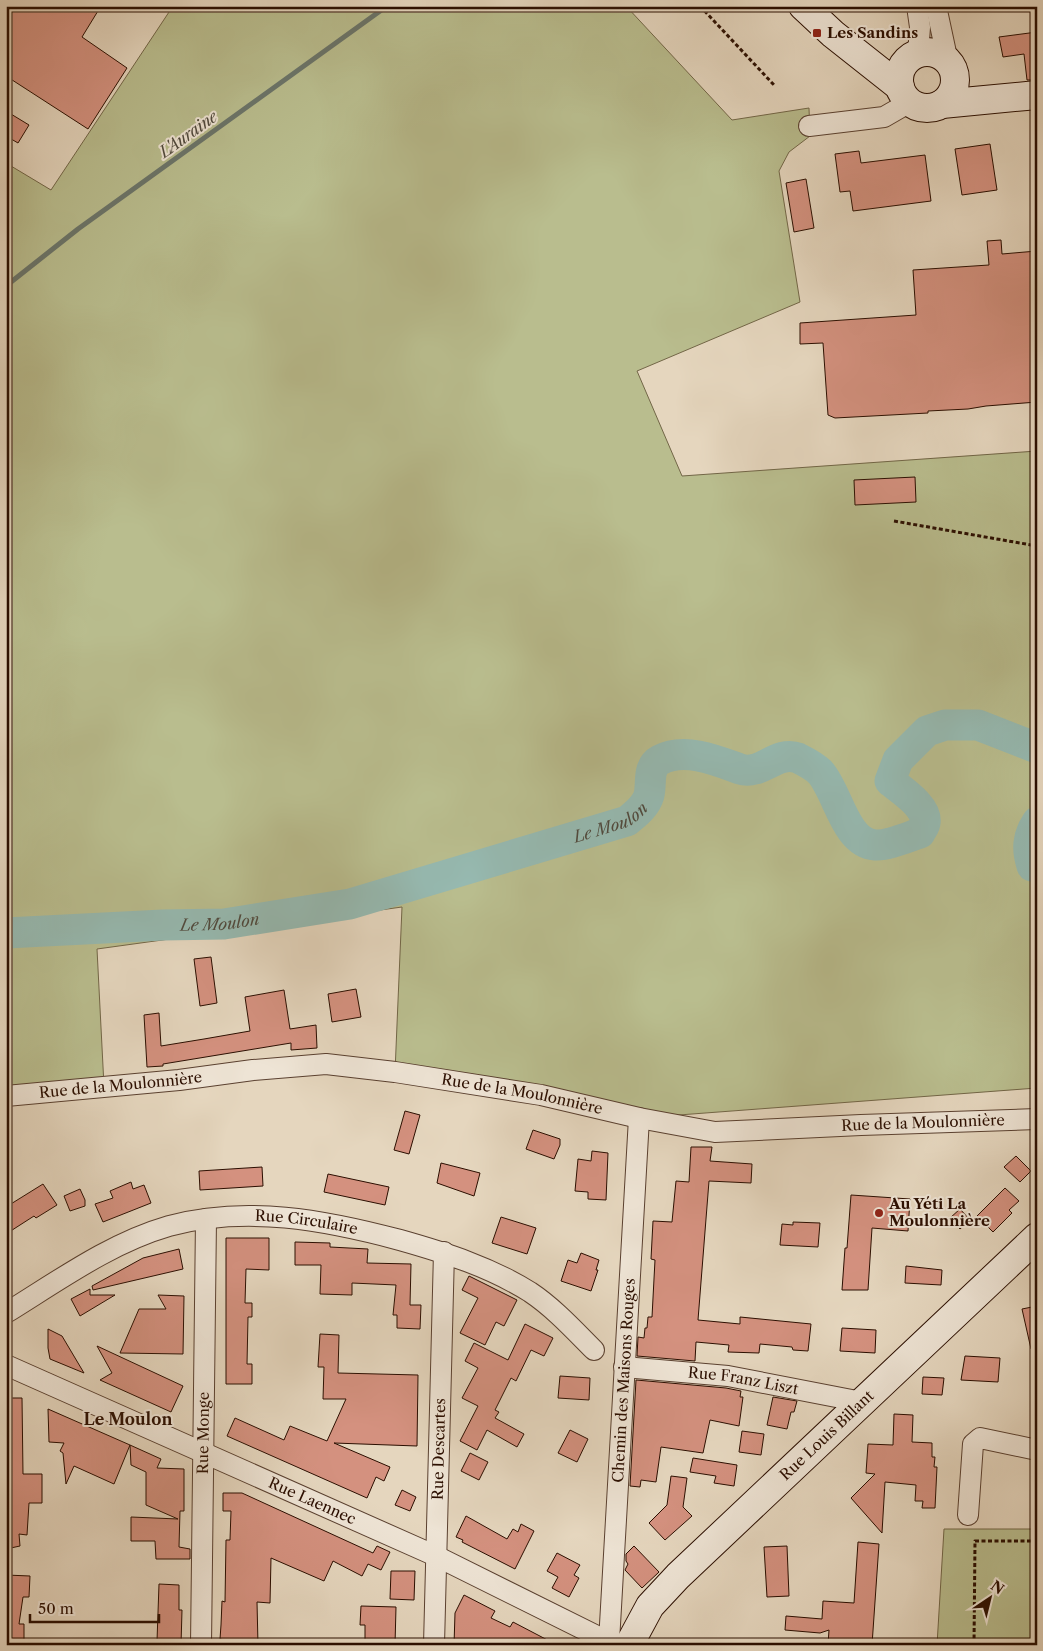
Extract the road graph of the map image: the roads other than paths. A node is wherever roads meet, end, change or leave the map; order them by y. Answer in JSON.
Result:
{"nodes":[{"id":1,"x":803,"y":6,"type":"edge"},
{"id":2,"x":917,"y":6,"type":"edge"},
{"id":3,"x":936,"y":6,"type":"edge"},
{"id":4,"x":848,"y":45,"type":"junction"},
{"id":5,"x":915,"y":55,"type":"junction"},
{"id":6,"x":952,"y":69,"type":"junction"},
{"id":7,"x":905,"y":95,"type":"junction"},
{"id":8,"x":1027,"y":96,"type":"edge"},
{"id":9,"x":942,"y":104,"type":"junction"},
{"id":10,"x":810,"y":126,"type":"dead end"},
{"id":11,"x":6,"y":1096,"type":"edge"},
{"id":12,"x":639,"y":1118,"type":"junction"},
{"id":13,"x":1037,"y":1119,"type":"edge"},
{"id":14,"x":206,"y":1219,"type":"junction"},
{"id":15,"x":1037,"y":1237,"type":"edge"},
{"id":16,"x":444,"y":1252,"type":"junction"},
{"id":17,"x":6,"y":1313,"type":"edge"},
{"id":18,"x":594,"y":1350,"type":"dead end"},
{"id":19,"x":6,"y":1365,"type":"edge"},
{"id":20,"x":624,"y":1367,"type":"junction"},
{"id":21,"x":862,"y":1402,"type":"junction"},
{"id":22,"x":1037,"y":1450,"type":"edge"},
{"id":23,"x":204,"y":1453,"type":"junction"},
{"id":24,"x":968,"y":1515,"type":"dead end"},
{"id":25,"x":436,"y":1556,"type":"junction"},
{"id":26,"x":618,"y":1644,"type":"edge"},
{"id":27,"x":201,"y":1645,"type":"edge"},
{"id":28,"x":434,"y":1645,"type":"edge"}],
"edges":[{"from":1,"to":4,"type":"street"},
{"from":2,"to":5,"type":"street"},
{"from":3,"to":6,"type":"street"},
{"from":4,"to":5,"type":"street"},
{"from":4,"to":7,"type":"street"},
{"from":5,"to":6,"type":"street"},
{"from":5,"to":7,"type":"street"},
{"from":6,"to":8,"type":"street"},
{"from":6,"to":9,"type":"street"},
{"from":7,"to":9,"type":"street"},
{"from":7,"to":10,"type":"street"},
{"from":8,"to":9,"type":"street"},
{"from":11,"to":12,"type":"street","name":"Rue de la Moulonnière"},
{"from":12,"to":13,"type":"street","name":"Rue de la Moulonnière"},
{"from":12,"to":20,"type":"street","name":"Chemin des Maisons Rouges"},
{"from":14,"to":16,"type":"street","name":"Rue Circulaire"},
{"from":14,"to":17,"type":"street","name":"Rue Circulaire"},
{"from":14,"to":23,"type":"street","name":"Rue Monge"},
{"from":15,"to":21,"type":"street","name":"Rue Louis Billant"},
{"from":16,"to":18,"type":"street","name":"Rue Circulaire"},
{"from":16,"to":25,"type":"street","name":"Rue Descartes"},
{"from":19,"to":23,"type":"street","name":"Rue Laennec"},
{"from":20,"to":21,"type":"street","name":"Rue Franz Liszt"},
{"from":20,"to":26,"type":"street","name":"Chemin des Maisons Rouges"},
{"from":21,"to":26,"type":"street","name":"Rue Louis Billant"},
{"from":22,"to":24,"type":"street"},
{"from":23,"to":25,"type":"street","name":"Rue Laennec"},
{"from":23,"to":27,"type":"street","name":"Rue Monge"},
{"from":25,"to":26,"type":"street","name":"Rue Laennec"},
{"from":25,"to":28,"type":"street","name":"Rue Descartes"}]}
